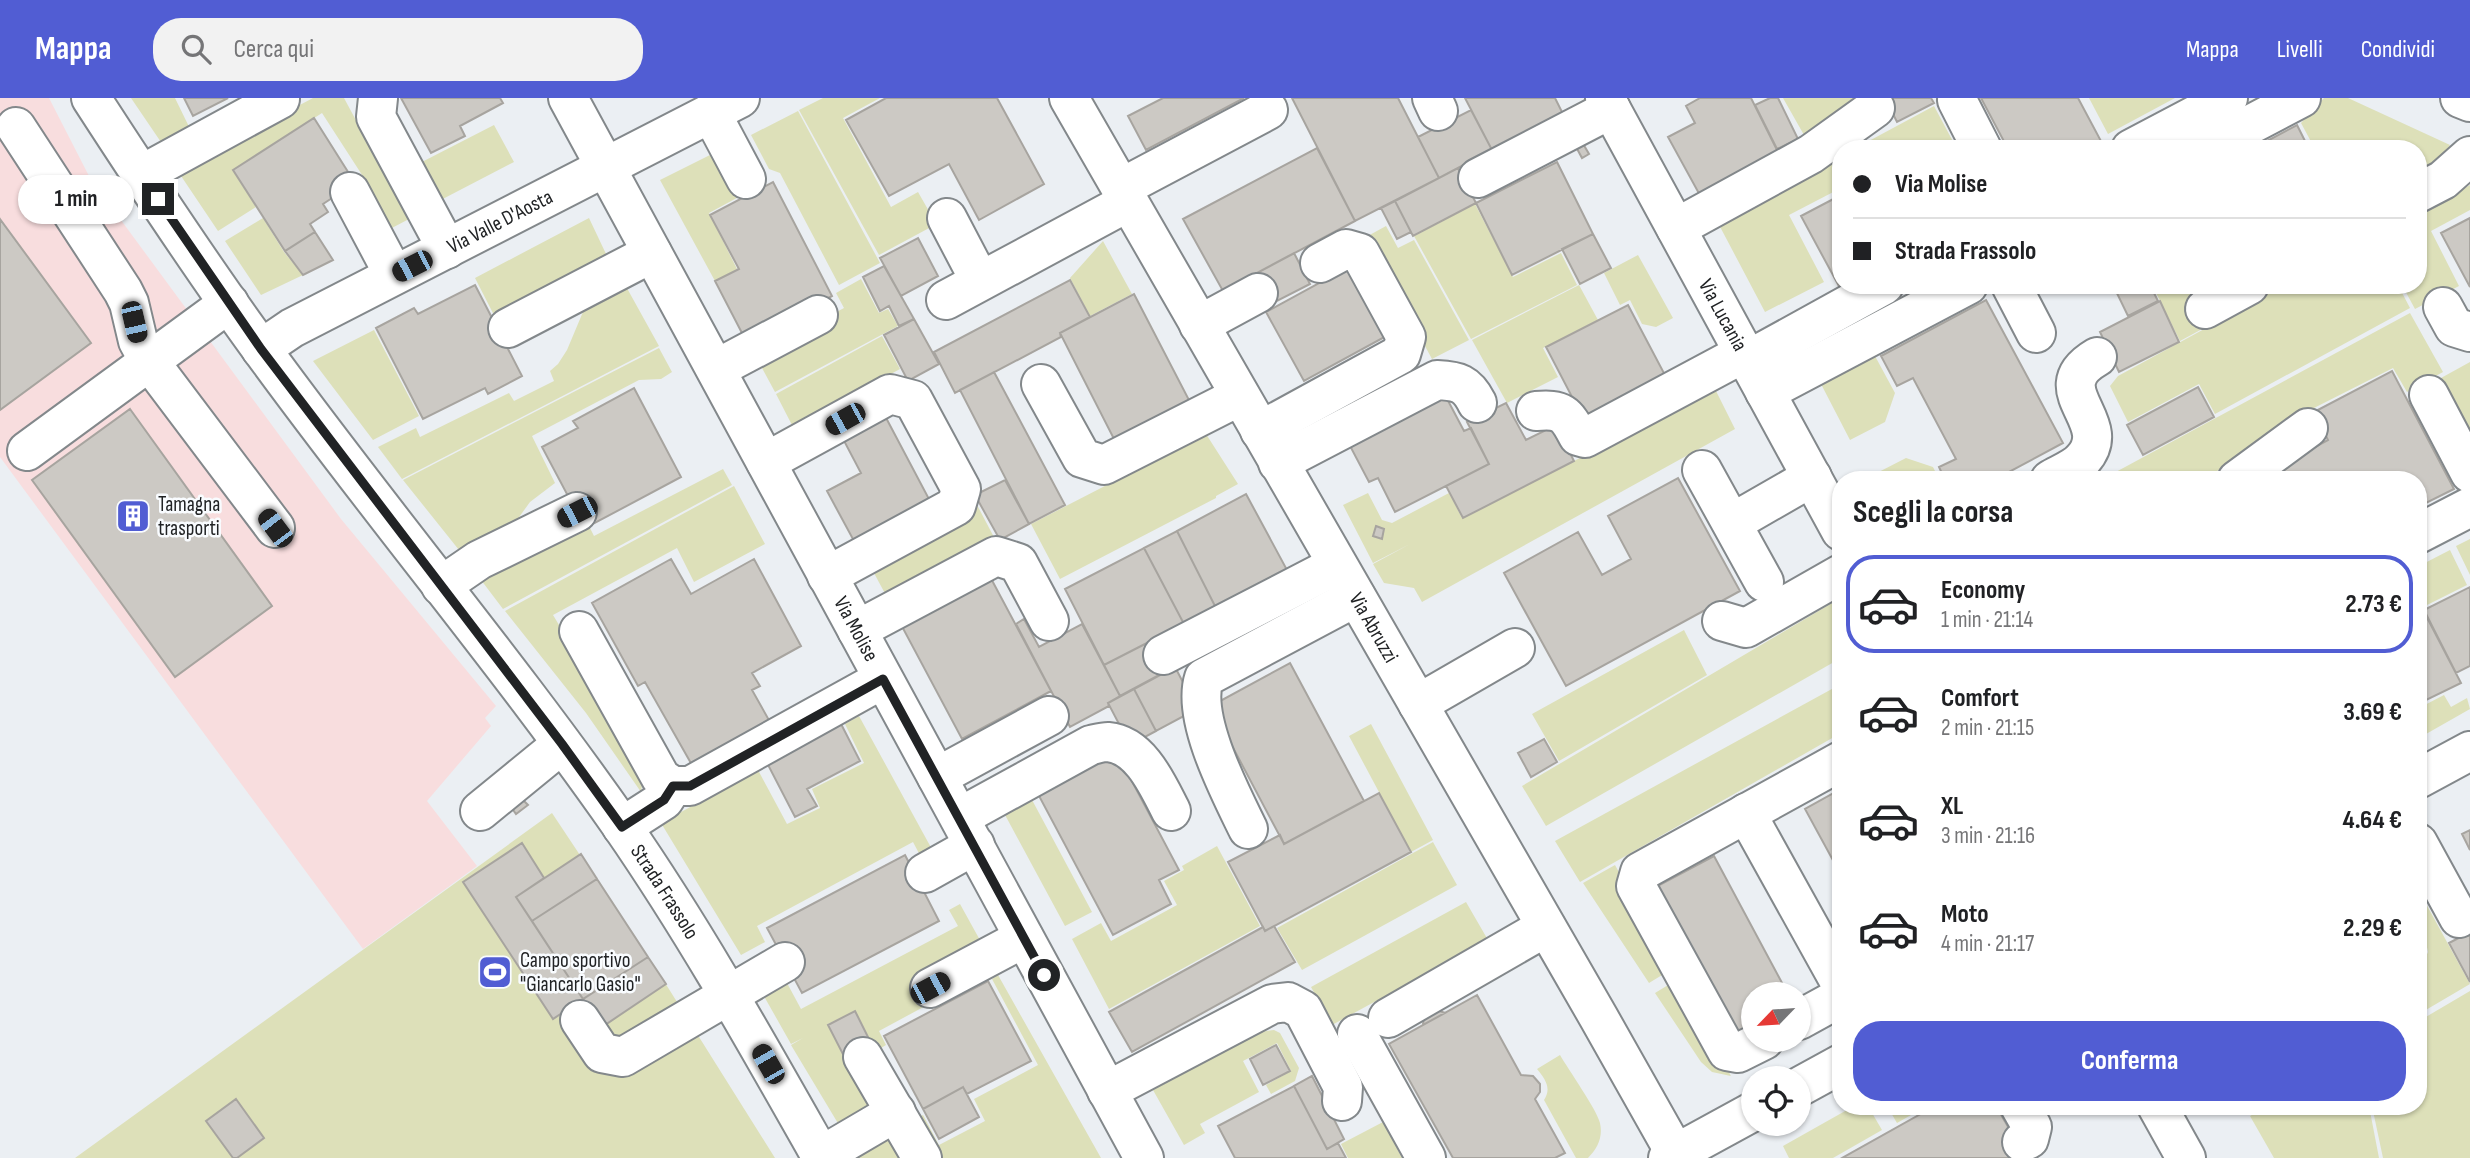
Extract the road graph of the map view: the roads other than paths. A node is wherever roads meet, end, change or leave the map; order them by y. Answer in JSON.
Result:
{"nodes":[{"id":1,"x":91,"y":98,"type":"edge"},
{"id":2,"x":378,"y":98,"type":"edge"},
{"id":3,"x":568,"y":98,"type":"edge"},
{"id":4,"x":1069,"y":98,"type":"edge"},
{"id":5,"x":2228,"y":98,"type":"edge"},
{"id":6,"x":2301,"y":98,"type":"edge"},
{"id":7,"x":2460,"y":98,"type":"edge"},
{"id":8,"x":280,"y":99,"type":"edge"},
{"id":9,"x":1957,"y":100,"type":"dead end"},
{"id":10,"x":2470,"y":102,"type":"edge"},
{"id":11,"x":1608,"y":104,"type":"edge"},
{"id":12,"x":726,"y":106,"type":"edge"},
{"id":13,"x":1875,"y":108,"type":"dead end"},
{"id":14,"x":1268,"y":110,"type":"dead end"},
{"id":15,"x":16,"y":127,"type":"dead end"},
{"id":16,"x":1977,"y":140,"type":"edge"},
{"id":17,"x":2147,"y":140,"type":"edge"},
{"id":18,"x":2221,"y":140,"type":"edge"},
{"id":19,"x":2470,"y":156,"type":"edge"},
{"id":20,"x":606,"y":167,"type":"junction"},
{"id":21,"x":141,"y":175,"type":"junction"},
{"id":22,"x":1478,"y":178,"type":"dead end"},
{"id":23,"x":746,"y":180,"type":"dead end"},
{"id":24,"x":2427,"y":188,"type":"edge"},
{"id":25,"x":350,"y":192,"type":"dead end"},
{"id":26,"x":1125,"y":195,"type":"junction"},
{"id":27,"x":947,"y":218,"type":"dead end"},
{"id":28,"x":1676,"y":228,"type":"junction"},
{"id":29,"x":447,"y":248,"type":"junction"},
{"id":30,"x":652,"y":253,"type":"junction"},
{"id":31,"x":1320,"y":263,"type":"dead end"},
{"id":32,"x":394,"y":275,"type":"junction"},
{"id":33,"x":980,"y":281,"type":"junction"},
{"id":34,"x":1258,"y":293,"type":"dead end"},
{"id":35,"x":1867,"y":294,"type":"edge"},
{"id":36,"x":1951,"y":294,"type":"edge"},
{"id":37,"x":2016,"y":294,"type":"edge"},
{"id":38,"x":2232,"y":294,"type":"edge"},
{"id":39,"x":946,"y":300,"type":"dead end"},
{"id":40,"x":229,"y":303,"type":"junction"},
{"id":41,"x":2205,"y":309,"type":"dead end"},
{"id":42,"x":818,"y":315,"type":"dead end"},
{"id":43,"x":1199,"y":325,"type":"junction"},
{"id":44,"x":508,"y":328,"type":"dead end"},
{"id":45,"x":2036,"y":333,"type":"dead end"},
{"id":46,"x":261,"y":349,"type":"junction"},
{"id":47,"x":1746,"y":356,"type":"junction"},
{"id":48,"x":2097,"y":357,"type":"dead end"},
{"id":49,"x":149,"y":361,"type":"junction"},
{"id":50,"x":716,"y":369,"type":"junction"},
{"id":51,"x":1041,"y":384,"type":"dead end"},
{"id":52,"x":1765,"y":393,"type":"junction"},
{"id":53,"x":2429,"y":395,"type":"dead end"},
{"id":54,"x":1240,"y":396,"type":"junction"},
{"id":55,"x":1477,"y":403,"type":"dead end"},
{"id":56,"x":1536,"y":411,"type":"dead end"},
{"id":57,"x":2308,"y":428,"type":"dead end"},
{"id":58,"x":1269,"y":447,"type":"junction"},
{"id":59,"x":27,"y":451,"type":"dead end"},
{"id":60,"x":766,"y":462,"type":"junction"},
{"id":61,"x":1702,"y":470,"type":"dead end"},
{"id":62,"x":2065,"y":471,"type":"edge"},
{"id":63,"x":2249,"y":471,"type":"edge"},
{"id":64,"x":2470,"y":473,"type":"edge"},
{"id":65,"x":1811,"y":477,"type":"junction"},
{"id":66,"x":2470,"y":507,"type":"edge"},
{"id":67,"x":577,"y":512,"type":"dead end"},
{"id":68,"x":1832,"y":515,"type":"edge"},
{"id":69,"x":1732,"y":523,"type":"junction"},
{"id":70,"x":275,"y":528,"type":"dead end"},
{"id":71,"x":2427,"y":529,"type":"edge"},
{"id":72,"x":1337,"y":565,"type":"junction"},
{"id":73,"x":828,"y":576,"type":"junction"},
{"id":74,"x":1832,"y":579,"type":"edge"},
{"id":75,"x":1764,"y":582,"type":"dead end"},
{"id":76,"x":441,"y":586,"type":"junction"},
{"id":77,"x":1356,"y":597,"type":"junction"},
{"id":78,"x":1049,"y":621,"type":"dead end"},
{"id":79,"x":1721,"y":621,"type":"dead end"},
{"id":80,"x":857,"y":630,"type":"junction"},
{"id":81,"x":579,"y":631,"type":"dead end"},
{"id":82,"x":1516,"y":648,"type":"dead end"},
{"id":83,"x":1163,"y":655,"type":"dead end"},
{"id":84,"x":883,"y":679,"type":"junction"},
{"id":85,"x":1418,"y":704,"type":"junction"},
{"id":86,"x":1049,"y":716,"type":"dead end"},
{"id":87,"x":562,"y":744,"type":"junction"},
{"id":88,"x":2470,"y":751,"type":"edge"},
{"id":89,"x":1832,"y":766,"type":"edge"},
{"id":90,"x":2427,"y":774,"type":"edge"},
{"id":91,"x":937,"y":777,"type":"junction"},
{"id":92,"x":673,"y":786,"type":"junction"},
{"id":93,"x":480,"y":811,"type":"dead end"},
{"id":94,"x":1171,"y":811,"type":"dead end"},
{"id":95,"x":1746,"y":813,"type":"junction"},
{"id":96,"x":622,"y":827,"type":"junction"},
{"id":97,"x":1248,"y":829,"type":"dead end"},
{"id":98,"x":967,"y":831,"type":"junction"},
{"id":99,"x":2427,"y":859,"type":"edge"},
{"id":100,"x":925,"y":873,"type":"dead end"},
{"id":101,"x":2459,"y":918,"type":"dead end"},
{"id":102,"x":1546,"y":927,"type":"junction"},
{"id":103,"x":1024,"y":938,"type":"junction"},
{"id":104,"x":785,"y":962,"type":"dead end"},
{"id":105,"x":1832,"y":968,"type":"edge"},
{"id":106,"x":930,"y":988,"type":"dead end"},
{"id":107,"x":728,"y":995,"type":"junction"},
{"id":108,"x":1832,"y":1002,"type":"edge"},
{"id":109,"x":1811,"y":1013,"type":"edge"},
{"id":110,"x":580,"y":1020,"type":"dead end"},
{"id":111,"x":1741,"y":1052,"type":"edge"},
{"id":112,"x":863,"y":1057,"type":"dead end"},
{"id":113,"x":1832,"y":1069,"type":"edge"},
{"id":114,"x":1811,"y":1080,"type":"edge"},
{"id":115,"x":1107,"y":1091,"type":"junction"},
{"id":116,"x":1342,"y":1101,"type":"dead end"},
{"id":117,"x":895,"y":1112,"type":"junction"},
{"id":118,"x":2162,"y":1115,"type":"edge"},
{"id":119,"x":1741,"y":1118,"type":"edge"},
{"id":120,"x":821,"y":1157,"type":"edge"},
{"id":121,"x":1674,"y":1157,"type":"edge"},
{"id":122,"x":922,"y":1158,"type":"edge"},
{"id":123,"x":1144,"y":1158,"type":"edge"},
{"id":124,"x":1426,"y":1158,"type":"edge"},
{"id":125,"x":2186,"y":1158,"type":"edge"}],
"edges":[{"from":1,"to":21,"type":"street","name":"Strada Frassolo"},
{"from":2,"to":29,"type":"street"},
{"from":3,"to":20,"type":"street","name":"Via Molise"},
{"from":4,"to":26,"type":"street","name":"Via Abruzzi"},
{"from":5,"to":17,"type":"street"},
{"from":6,"to":18,"type":"street"},
{"from":7,"to":10,"type":"street"},
{"from":8,"to":21,"type":"street"},
{"from":9,"to":16,"type":"street"},
{"from":11,"to":22,"type":"street"},
{"from":11,"to":28,"type":"street","name":"Via Lucania"},
{"from":12,"to":20,"type":"street","name":"Via Valle D'Aosta"},
{"from":12,"to":23,"type":"street"},
{"from":13,"to":28,"type":"street"},
{"from":14,"to":26,"type":"street"},
{"from":15,"to":49,"type":"street"},
{"from":19,"to":24,"type":"street"},
{"from":20,"to":29,"type":"street","name":"Via Valle D'Aosta"},
{"from":20,"to":30,"type":"street","name":"Via Molise"},
{"from":21,"to":40,"type":"street","name":"Strada Frassolo"},
{"from":25,"to":32,"type":"street"},
{"from":26,"to":33,"type":"street"},
{"from":26,"to":43,"type":"street","name":"Via Abruzzi"},
{"from":27,"to":33,"type":"street"},
{"from":28,"to":47,"type":"street","name":"Via Lucania"},
{"from":29,"to":32,"type":"street","name":"Via Valle D'Aosta"},
{"from":30,"to":44,"type":"street"},
{"from":30,"to":50,"type":"street","name":"Via Molise"},
{"from":31,"to":58,"type":"street"},
{"from":32,"to":46,"type":"street","name":"Via Valle D'Aosta"},
{"from":33,"to":39,"type":"street"},
{"from":34,"to":43,"type":"street"},
{"from":35,"to":47,"type":"street"},
{"from":36,"to":52,"type":"street"},
{"from":37,"to":45,"type":"street"},
{"from":38,"to":41,"type":"street"},
{"from":40,"to":46,"type":"street","name":"Strada Frassolo"},
{"from":40,"to":49,"type":"street"},
{"from":42,"to":50,"type":"street"},
{"from":43,"to":54,"type":"street","name":"Via Abruzzi"},
{"from":46,"to":76,"type":"street","name":"Strada Frassolo"},
{"from":47,"to":52,"type":"street","name":"Via Lucania"},
{"from":47,"to":56,"type":"street"},
{"from":48,"to":62,"type":"street"},
{"from":49,"to":59,"type":"street"},
{"from":49,"to":70,"type":"street"},
{"from":50,"to":60,"type":"street","name":"Via Molise"},
{"from":51,"to":54,"type":"street"},
{"from":52,"to":65,"type":"street","name":"Via Lucania"},
{"from":53,"to":64,"type":"street"},
{"from":54,"to":58,"type":"street","name":"Via Abruzzi"},
{"from":55,"to":58,"type":"street"},
{"from":57,"to":63,"type":"street"},
{"from":58,"to":72,"type":"street","name":"Via Abruzzi"},
{"from":60,"to":73,"type":"street","name":"Via Molise"},
{"from":60,"to":73,"type":"street"},
{"from":61,"to":69,"type":"street"},
{"from":65,"to":68,"type":"street","name":"Via Lucania"},
{"from":65,"to":69,"type":"street"},
{"from":66,"to":71,"type":"street"},
{"from":67,"to":76,"type":"street"},
{"from":69,"to":75,"type":"street"},
{"from":72,"to":77,"type":"street","name":"Via Abruzzi"},
{"from":72,"to":83,"type":"street"},
{"from":73,"to":80,"type":"street","name":"Via Molise"},
{"from":74,"to":79,"type":"street"},
{"from":76,"to":87,"type":"street","name":"Strada Frassolo"},
{"from":77,"to":85,"type":"street","name":"Via Abruzzi"},
{"from":77,"to":97,"type":"street"},
{"from":78,"to":80,"type":"street"},
{"from":80,"to":84,"type":"street","name":"Via Molise"},
{"from":81,"to":92,"type":"street"},
{"from":82,"to":85,"type":"street"},
{"from":84,"to":91,"type":"street","name":"Via Molise"},
{"from":84,"to":92,"type":"street"},
{"from":85,"to":102,"type":"street","name":"Via Abruzzi"},
{"from":86,"to":91,"type":"street"},
{"from":87,"to":93,"type":"street"},
{"from":87,"to":96,"type":"street","name":"Strada Frassolo"},
{"from":88,"to":90,"type":"street"},
{"from":89,"to":95,"type":"street"},
{"from":91,"to":98,"type":"street","name":"Via Molise"},
{"from":92,"to":96,"type":"street"},
{"from":94,"to":98,"type":"street"},
{"from":95,"to":105,"type":"street"},
{"from":95,"to":111,"type":"street"},
{"from":96,"to":107,"type":"street","name":"Strada Frassolo"},
{"from":98,"to":100,"type":"street"},
{"from":98,"to":103,"type":"street","name":"Via Molise"},
{"from":99,"to":101,"type":"street"},
{"from":102,"to":121,"type":"street","name":"Via Abruzzi"},
{"from":102,"to":124,"type":"street"},
{"from":103,"to":106,"type":"street"},
{"from":103,"to":115,"type":"street","name":"Via Molise"},
{"from":104,"to":107,"type":"street"},
{"from":107,"to":110,"type":"street"},
{"from":107,"to":120,"type":"street","name":"Strada Frassolo"},
{"from":108,"to":109,"type":"street"},
{"from":112,"to":117,"type":"street"},
{"from":113,"to":114,"type":"street"},
{"from":115,"to":116,"type":"street"},
{"from":115,"to":123,"type":"street","name":"Via Molise"},
{"from":117,"to":120,"type":"street"},
{"from":117,"to":122,"type":"street"},
{"from":118,"to":125,"type":"street"},
{"from":119,"to":121,"type":"street"}]}
